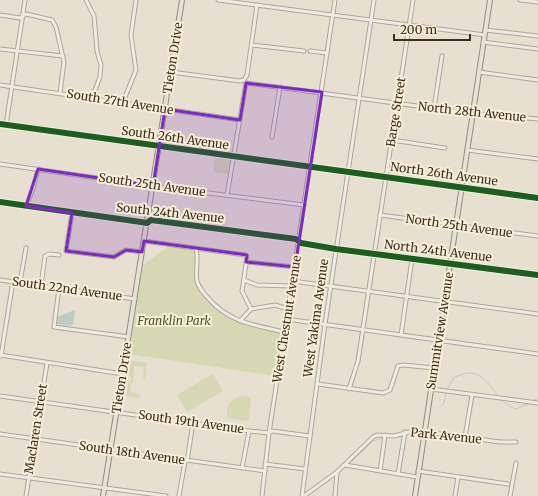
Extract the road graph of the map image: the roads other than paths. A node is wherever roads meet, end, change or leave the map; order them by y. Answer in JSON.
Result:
{"nodes":[{"id":1,"x":25,"y":0,"type":"edge"},
{"id":2,"x":86,"y":0,"type":"edge"},
{"id":3,"x":136,"y":0,"type":"edge"},
{"id":4,"x":182,"y":0,"type":"edge"},
{"id":5,"x":218,"y":0,"type":"edge"},
{"id":6,"x":335,"y":0,"type":"edge"},
{"id":7,"x":374,"y":0,"type":"edge"},
{"id":8,"x":413,"y":0,"type":"edge"},
{"id":9,"x":490,"y":0,"type":"edge"},
{"id":10,"x":520,"y":0,"type":"edge"},
{"id":11,"x":538,"y":2,"type":"edge"},
{"id":12,"x":257,"y":5,"type":"junction"},
{"id":13,"x":0,"y":15,"type":"edge"},
{"id":14,"x":332,"y":15,"type":"junction"},
{"id":15,"x":23,"y":16,"type":"junction"},
{"id":16,"x":371,"y":20,"type":"junction"},
{"id":17,"x":409,"y":24,"type":"junction"},
{"id":18,"x":485,"y":30,"type":"junction"},
{"id":19,"x":484,"y":35,"type":"junction"},
{"id":20,"x":538,"y":36,"type":"edge"},
{"id":21,"x":484,"y":42,"type":"junction"},
{"id":22,"x":252,"y":45,"type":"junction"},
{"id":23,"x":0,"y":49,"type":"edge"},
{"id":24,"x":538,"y":49,"type":"edge"},
{"id":25,"x":304,"y":51,"type":"dead end"},
{"id":26,"x":310,"y":51,"type":"dead end"},
{"id":27,"x":17,"y":52,"type":"junction"},
{"id":28,"x":327,"y":53,"type":"junction"},
{"id":29,"x":63,"y":56,"type":"junction"},
{"id":30,"x":442,"y":56,"type":"dead end"},
{"id":31,"x":171,"y":72,"type":"junction"},
{"id":32,"x":479,"y":72,"type":"junction"},
{"id":33,"x":538,"y":80,"type":"edge"},
{"id":34,"x":0,"y":85,"type":"edge"},
{"id":35,"x":12,"y":86,"type":"junction"},
{"id":36,"x":280,"y":87,"type":"junction"},
{"id":37,"x":322,"y":92,"type":"junction"},
{"id":38,"x":60,"y":93,"type":"junction"},
{"id":39,"x":359,"y":97,"type":"junction"},
{"id":40,"x":92,"y":98,"type":"junction"},
{"id":41,"x":123,"y":102,"type":"junction"},
{"id":42,"x":397,"y":103,"type":"junction"},
{"id":43,"x":434,"y":108,"type":"junction"},
{"id":44,"x":165,"y":109,"type":"junction"},
{"id":45,"x":473,"y":112,"type":"junction"},
{"id":46,"x":240,"y":120,"type":"junction"},
{"id":47,"x":538,"y":120,"type":"edge"},
{"id":48,"x":0,"y":124,"type":"edge"},
{"id":49,"x":6,"y":125,"type":"junction"},
{"id":50,"x":272,"y":138,"type":"dead end"},
{"id":51,"x":392,"y":140,"type":"junction"},
{"id":52,"x":158,"y":147,"type":"junction"},
{"id":53,"x":445,"y":148,"type":"dead end"},
{"id":54,"x":467,"y":150,"type":"junction"},
{"id":55,"x":234,"y":157,"type":"junction"},
{"id":56,"x":538,"y":159,"type":"edge"},
{"id":57,"x":0,"y":164,"type":"edge"},
{"id":58,"x":310,"y":166,"type":"junction"},
{"id":59,"x":38,"y":169,"type":"junction"},
{"id":60,"x":348,"y":171,"type":"junction"},
{"id":61,"x":386,"y":177,"type":"junction"},
{"id":62,"x":153,"y":186,"type":"junction"},
{"id":63,"x":462,"y":188,"type":"junction"},
{"id":64,"x":227,"y":195,"type":"junction"},
{"id":65,"x":538,"y":198,"type":"edge"},
{"id":66,"x":0,"y":202,"type":"edge"},
{"id":67,"x":304,"y":205,"type":"junction"},
{"id":68,"x":26,"y":206,"type":"junction"},
{"id":69,"x":72,"y":213,"type":"junction"},
{"id":70,"x":380,"y":215,"type":"junction"},
{"id":71,"x":147,"y":223,"type":"junction"},
{"id":72,"x":456,"y":225,"type":"junction"},
{"id":73,"x":538,"y":236,"type":"edge"},
{"id":74,"x":144,"y":241,"type":"junction"},
{"id":75,"x":299,"y":242,"type":"junction"},
{"id":76,"x":26,"y":248,"type":"dead end"},
{"id":77,"x":196,"y":248,"type":"junction"},
{"id":78,"x":336,"y":249,"type":"junction"},
{"id":79,"x":142,"y":252,"type":"junction"},
{"id":80,"x":374,"y":254,"type":"junction"},
{"id":81,"x":59,"y":255,"type":"dead end"},
{"id":82,"x":412,"y":259,"type":"junction"},
{"id":83,"x":246,"y":262,"type":"junction"},
{"id":84,"x":450,"y":264,"type":"junction"},
{"id":85,"x":295,"y":267,"type":"junction"},
{"id":86,"x":538,"y":275,"type":"edge"},
{"id":87,"x":0,"y":280,"type":"edge"},
{"id":88,"x":244,"y":280,"type":"junction"},
{"id":89,"x":292,"y":281,"type":"junction"},
{"id":90,"x":13,"y":282,"type":"junction"},
{"id":91,"x":20,"y":282,"type":"junction"},
{"id":92,"x":41,"y":286,"type":"junction"},
{"id":93,"x":292,"y":286,"type":"junction"},
{"id":94,"x":331,"y":287,"type":"junction"},
{"id":95,"x":59,"y":288,"type":"junction"},
{"id":96,"x":368,"y":292,"type":"junction"},
{"id":97,"x":406,"y":296,"type":"junction"},
{"id":98,"x":135,"y":299,"type":"junction"},
{"id":99,"x":444,"y":302,"type":"junction"},
{"id":100,"x":251,"y":309,"type":"junction"},
{"id":101,"x":288,"y":309,"type":"junction"},
{"id":102,"x":538,"y":314,"type":"edge"},
{"id":103,"x":286,"y":320,"type":"junction"},
{"id":104,"x":240,"y":321,"type":"junction"},
{"id":105,"x":325,"y":324,"type":"junction"},
{"id":106,"x":363,"y":329,"type":"junction"},
{"id":107,"x":284,"y":332,"type":"junction"},
{"id":108,"x":400,"y":334,"type":"junction"},
{"id":109,"x":129,"y":337,"type":"junction"},
{"id":110,"x":439,"y":340,"type":"junction"},
{"id":111,"x":538,"y":354,"type":"edge"},
{"id":112,"x":1,"y":356,"type":"edge"},
{"id":113,"x":47,"y":363,"type":"junction"},
{"id":114,"x":434,"y":368,"type":"junction"},
{"id":115,"x":123,"y":374,"type":"junction"},
{"id":116,"x":318,"y":384,"type":"junction"},
{"id":117,"x":349,"y":389,"type":"junction"},
{"id":118,"x":431,"y":389,"type":"junction"},
{"id":119,"x":472,"y":395,"type":"junction"},
{"id":120,"x":0,"y":396,"type":"edge"},
{"id":121,"x":41,"y":402,"type":"junction"},
{"id":122,"x":538,"y":403,"type":"edge"},
{"id":123,"x":117,"y":412,"type":"junction"},
{"id":124,"x":193,"y":423,"type":"junction"},
{"id":125,"x":249,"y":431,"type":"junction"},
{"id":126,"x":425,"y":432,"type":"junction"},
{"id":127,"x":269,"y":433,"type":"junction"},
{"id":128,"x":0,"y":434,"type":"edge"},
{"id":129,"x":405,"y":434,"type":"junction"},
{"id":130,"x":385,"y":435,"type":"junction"},
{"id":131,"x":310,"y":436,"type":"junction"},
{"id":132,"x":465,"y":437,"type":"junction"},
{"id":133,"x":34,"y":439,"type":"junction"},
{"id":134,"x":516,"y":442,"type":"dead end"},
{"id":135,"x":111,"y":450,"type":"junction"},
{"id":136,"x":186,"y":461,"type":"junction"},
{"id":137,"x":516,"y":463,"type":"dead end"},
{"id":138,"x":265,"y":464,"type":"junction"},
{"id":139,"x":345,"y":465,"type":"junction"},
{"id":140,"x":242,"y":468,"type":"junction"},
{"id":141,"x":305,"y":469,"type":"junction"},
{"id":142,"x":265,"y":471,"type":"junction"},
{"id":143,"x":380,"y":471,"type":"junction"},
{"id":144,"x":418,"y":471,"type":"junction"},
{"id":145,"x":337,"y":472,"type":"junction"},
{"id":146,"x":0,"y":474,"type":"edge"},
{"id":147,"x":398,"y":474,"type":"junction"},
{"id":148,"x":458,"y":477,"type":"junction"},
{"id":149,"x":29,"y":478,"type":"junction"},
{"id":150,"x":417,"y":478,"type":"junction"},
{"id":151,"x":508,"y":484,"type":"dead end"},
{"id":152,"x":105,"y":488,"type":"junction"},
{"id":153,"x":26,"y":496,"type":"edge"},
{"id":154,"x":104,"y":496,"type":"edge"},
{"id":155,"x":166,"y":496,"type":"edge"},
{"id":156,"x":179,"y":496,"type":"edge"},
{"id":157,"x":262,"y":496,"type":"edge"},
{"id":158,"x":303,"y":496,"type":"edge"},
{"id":159,"x":335,"y":496,"type":"edge"},
{"id":160,"x":414,"y":496,"type":"edge"},
{"id":161,"x":455,"y":496,"type":"edge"},
{"id":162,"x":510,"y":496,"type":"edge"}],
"edges":[{"from":1,"to":15,"type":"street"},
{"from":2,"to":40,"type":"street"},
{"from":3,"to":41,"type":"street"},
{"from":4,"to":31,"type":"main road","name":"Tieton Drive"},
{"from":5,"to":12,"type":"street"},
{"from":6,"to":14,"type":"street","name":"West Chestnut Avenue"},
{"from":7,"to":16,"type":"street","name":"West Yakima Avenue"},
{"from":8,"to":17,"type":"street","name":"Barge Street"},
{"from":9,"to":18,"type":"main road","name":"Summitview Avenue"},
{"from":10,"to":11,"type":"street"},
{"from":12,"to":14,"type":"street"},
{"from":12,"to":22,"type":"street"},
{"from":13,"to":15,"type":"street"},
{"from":14,"to":16,"type":"street"},
{"from":14,"to":28,"type":"street","name":"West Chestnut Avenue"},
{"from":15,"to":27,"type":"street"},
{"from":15,"to":29,"type":"street"},
{"from":16,"to":17,"type":"street"},
{"from":16,"to":39,"type":"street","name":"West Yakima Avenue"},
{"from":17,"to":19,"type":"street"},
{"from":17,"to":42,"type":"street","name":"Barge Street"},
{"from":18,"to":19,"type":"main road","name":"Summitview Avenue"},
{"from":18,"to":20,"type":"street"},
{"from":19,"to":21,"type":"main road","name":"Summitview Avenue"},
{"from":21,"to":24,"type":"street"},
{"from":21,"to":32,"type":"main road","name":"Summitview Avenue"},
{"from":22,"to":25,"type":"street"},
{"from":22,"to":31,"type":"street"},
{"from":23,"to":27,"type":"street"},
{"from":26,"to":28,"type":"street"},
{"from":27,"to":29,"type":"street"},
{"from":27,"to":35,"type":"street"},
{"from":28,"to":37,"type":"street","name":"West Chestnut Avenue"},
{"from":29,"to":38,"type":"street"},
{"from":30,"to":43,"type":"street"},
{"from":31,"to":44,"type":"main road","name":"Tieton Drive"},
{"from":32,"to":33,"type":"street"},
{"from":32,"to":45,"type":"main road","name":"Summitview Avenue"},
{"from":34,"to":35,"type":"street","name":"South 27th Avenue"},
{"from":35,"to":38,"type":"street","name":"South 27th Avenue"},
{"from":35,"to":49,"type":"street"},
{"from":36,"to":37,"type":"street","name":"North 28th Avenue"},
{"from":36,"to":46,"type":"street","name":"North 28th Avenue"},
{"from":36,"to":50,"type":"street"},
{"from":37,"to":39,"type":"street","name":"North 28th Avenue"},
{"from":37,"to":58,"type":"street","name":"West Chestnut Avenue"},
{"from":38,"to":40,"type":"street","name":"South 27th Avenue"},
{"from":39,"to":42,"type":"street","name":"North 28th Avenue"},
{"from":39,"to":60,"type":"street","name":"West Yakima Avenue"},
{"from":40,"to":41,"type":"street","name":"South 27th Avenue"},
{"from":41,"to":44,"type":"street","name":"South 27th Avenue"},
{"from":42,"to":43,"type":"street","name":"North 28th Avenue"},
{"from":42,"to":51,"type":"street","name":"Barge Street"},
{"from":43,"to":45,"type":"street","name":"North 28th Avenue"},
{"from":44,"to":46,"type":"street","name":"South 27th Avenue"},
{"from":44,"to":52,"type":"main road","name":"Tieton Drive"},
{"from":45,"to":47,"type":"street","name":"North 28th Avenue"},
{"from":45,"to":54,"type":"main road","name":"Summitview Avenue"},
{"from":46,"to":55,"type":"street"},
{"from":48,"to":49,"type":"street","name":"South 26th Avenue"},
{"from":49,"to":52,"type":"street","name":"South 26th Avenue"},
{"from":51,"to":53,"type":"street"},
{"from":51,"to":61,"type":"street","name":"Barge Street"},
{"from":52,"to":55,"type":"street","name":"South 26th Avenue"},
{"from":52,"to":62,"type":"main road","name":"Tieton Drive"},
{"from":54,"to":56,"type":"street"},
{"from":54,"to":63,"type":"main road","name":"Summitview Avenue"},
{"from":55,"to":58,"type":"street","name":"South 26th Avenue"},
{"from":55,"to":64,"type":"street"},
{"from":57,"to":59,"type":"street","name":"South 25th Avenue"},
{"from":58,"to":60,"type":"street","name":"South 26th Avenue"},
{"from":58,"to":67,"type":"street","name":"West Chestnut Avenue"},
{"from":59,"to":62,"type":"street","name":"South 25th Avenue"},
{"from":59,"to":68,"type":"street"},
{"from":60,"to":61,"type":"street","name":"North 26th Avenue"},
{"from":60,"to":78,"type":"street","name":"West Yakima Avenue"},
{"from":61,"to":63,"type":"street","name":"North 26th Avenue"},
{"from":61,"to":70,"type":"street","name":"Barge Street"},
{"from":62,"to":64,"type":"street","name":"South 25th Avenue"},
{"from":62,"to":71,"type":"main road","name":"Tieton Drive"},
{"from":63,"to":65,"type":"street","name":"North 26th Avenue"},
{"from":63,"to":72,"type":"main road","name":"Summitview Avenue"},
{"from":64,"to":67,"type":"street","name":"South 25th Avenue"},
{"from":66,"to":68,"type":"street","name":"South 24th Avenue"},
{"from":67,"to":75,"type":"street","name":"West Chestnut Avenue"},
{"from":68,"to":69,"type":"street","name":"South 24th Avenue"},
{"from":69,"to":71,"type":"street","name":"South 24th Avenue"},
{"from":69,"to":79,"type":"street"},
{"from":70,"to":72,"type":"street","name":"North 25th Avenue"},
{"from":70,"to":80,"type":"street","name":"Barge Street"},
{"from":71,"to":74,"type":"main road","name":"Tieton Drive"},
{"from":71,"to":75,"type":"street","name":"South 24th Avenue"},
{"from":72,"to":73,"type":"street","name":"North 25th Avenue"},
{"from":72,"to":84,"type":"main road","name":"Summitview Avenue"},
{"from":74,"to":77,"type":"street"},
{"from":74,"to":79,"type":"main road","name":"Tieton Drive"},
{"from":75,"to":78,"type":"street","name":"South 24th Avenue"},
{"from":75,"to":85,"type":"street","name":"West Chestnut Avenue"},
{"from":76,"to":91,"type":"street"},
{"from":77,"to":83,"type":"street"},
{"from":77,"to":104,"type":"street"},
{"from":78,"to":80,"type":"street","name":"North 24th Avenue"},
{"from":78,"to":94,"type":"street","name":"West Yakima Avenue"},
{"from":79,"to":98,"type":"main road","name":"Tieton Drive"},
{"from":80,"to":82,"type":"street","name":"North 24th Avenue"},
{"from":80,"to":96,"type":"street","name":"Barge Street"},
{"from":81,"to":92,"type":"street"},
{"from":82,"to":84,"type":"street","name":"North 24th Avenue"},
{"from":82,"to":97,"type":"street"},
{"from":83,"to":85,"type":"street"},
{"from":83,"to":88,"type":"street"},
{"from":84,"to":86,"type":"street","name":"North 24th Avenue"},
{"from":84,"to":99,"type":"main road","name":"Summitview Avenue"},
{"from":85,"to":89,"type":"street","name":"West Chestnut Avenue"},
{"from":87,"to":90,"type":"street","name":"South 22nd Avenue"},
{"from":88,"to":93,"type":"street"},
{"from":88,"to":100,"type":"street"},
{"from":89,"to":93,"type":"street","name":"West Chestnut Avenue"},
{"from":89,"to":94,"type":"street"},
{"from":90,"to":91,"type":"street","name":"South 22nd Avenue"},
{"from":90,"to":112,"type":"street"},
{"from":91,"to":92,"type":"street","name":"South 22nd Avenue"},
{"from":92,"to":95,"type":"street","name":"South 22nd Avenue"},
{"from":93,"to":101,"type":"street","name":"West Chestnut Avenue"},
{"from":94,"to":96,"type":"street"},
{"from":94,"to":105,"type":"street","name":"West Yakima Avenue"},
{"from":95,"to":98,"type":"street","name":"South 22nd Avenue"},
{"from":95,"to":109,"type":"street"},
{"from":96,"to":97,"type":"street"},
{"from":96,"to":106,"type":"street","name":"Barge Street"},
{"from":97,"to":99,"type":"street"},
{"from":97,"to":108,"type":"street"},
{"from":98,"to":109,"type":"main road","name":"Tieton Drive"},
{"from":99,"to":102,"type":"street"},
{"from":99,"to":110,"type":"main road","name":"Summitview Avenue"},
{"from":100,"to":101,"type":"street"},
{"from":100,"to":104,"type":"street"},
{"from":101,"to":103,"type":"street","name":"West Chestnut Avenue"},
{"from":103,"to":105,"type":"street"},
{"from":103,"to":107,"type":"street","name":"West Chestnut Avenue"},
{"from":104,"to":107,"type":"street"},
{"from":105,"to":106,"type":"street"},
{"from":105,"to":116,"type":"street","name":"West Yakima Avenue"},
{"from":106,"to":108,"type":"street"},
{"from":106,"to":117,"type":"street","name":"Barge Street"},
{"from":107,"to":127,"type":"street","name":"West Chestnut Avenue"},
{"from":108,"to":110,"type":"street"},
{"from":109,"to":115,"type":"main road","name":"Tieton Drive"},
{"from":110,"to":111,"type":"street"},
{"from":110,"to":114,"type":"main road","name":"Summitview Avenue"},
{"from":112,"to":113,"type":"street"},
{"from":113,"to":115,"type":"street"},
{"from":113,"to":121,"type":"street","name":"Maclaren Street"},
{"from":114,"to":117,"type":"street"},
{"from":114,"to":118,"type":"main road","name":"Summitview Avenue"},
{"from":115,"to":123,"type":"main road","name":"Tieton Drive"},
{"from":116,"to":117,"type":"street"},
{"from":116,"to":131,"type":"street","name":"West Yakima Avenue"},
{"from":118,"to":119,"type":"street"},
{"from":118,"to":126,"type":"main road","name":"Summitview Avenue"},
{"from":119,"to":122,"type":"street"},
{"from":119,"to":132,"type":"street"},
{"from":120,"to":121,"type":"street","name":"South 19th Avenue"},
{"from":121,"to":123,"type":"street","name":"South 19th Avenue"},
{"from":121,"to":133,"type":"street","name":"Maclaren Street"},
{"from":123,"to":124,"type":"street","name":"South 19th Avenue"},
{"from":123,"to":135,"type":"main road","name":"Tieton Drive"},
{"from":124,"to":125,"type":"street","name":"South 19th Avenue"},
{"from":124,"to":136,"type":"street"},
{"from":125,"to":127,"type":"street","name":"South 19th Avenue"},
{"from":125,"to":140,"type":"street"},
{"from":126,"to":129,"type":"street","name":"Park Avenue"},
{"from":126,"to":132,"type":"street","name":"Park Avenue"},
{"from":126,"to":144,"type":"main road","name":"Summitview Avenue"},
{"from":127,"to":131,"type":"street","name":"South 19th Avenue"},
{"from":127,"to":138,"type":"street","name":"West Chestnut Avenue"},
{"from":128,"to":133,"type":"street","name":"South 18th Avenue"},
{"from":129,"to":130,"type":"street","name":"Park Avenue"},
{"from":129,"to":147,"type":"street"},
{"from":130,"to":139,"type":"street","name":"Park Avenue"},
{"from":130,"to":143,"type":"street"},
{"from":131,"to":141,"type":"street","name":"West Yakima Avenue"},
{"from":132,"to":134,"type":"street","name":"Park Avenue"},
{"from":133,"to":135,"type":"street","name":"South 18th Avenue"},
{"from":133,"to":149,"type":"street","name":"Maclaren Street"},
{"from":135,"to":136,"type":"street","name":"South 18th Avenue"},
{"from":135,"to":152,"type":"main road","name":"Tieton Drive"},
{"from":136,"to":140,"type":"street","name":"South 18th Avenue"},
{"from":136,"to":156,"type":"street"},
{"from":137,"to":162,"type":"street"},
{"from":138,"to":141,"type":"street"},
{"from":138,"to":142,"type":"street","name":"West Chestnut Avenue"},
{"from":139,"to":143,"type":"street"},
{"from":139,"to":145,"type":"street","name":"Park Avenue"},
{"from":140,"to":142,"type":"street","name":"South 18th Avenue"},
{"from":141,"to":158,"type":"street","name":"West Yakima Avenue"},
{"from":142,"to":157,"type":"street","name":"West Chestnut Avenue"},
{"from":143,"to":147,"type":"street"},
{"from":144,"to":148,"type":"street"},
{"from":144,"to":150,"type":"main road","name":"Summitview Avenue"},
{"from":145,"to":158,"type":"street","name":"Park Avenue"},
{"from":145,"to":159,"type":"street"},
{"from":146,"to":149,"type":"street"},
{"from":147,"to":150,"type":"street"},
{"from":148,"to":151,"type":"street"},
{"from":148,"to":161,"type":"street"},
{"from":149,"to":152,"type":"street"},
{"from":149,"to":153,"type":"street","name":"Maclaren Street"},
{"from":150,"to":160,"type":"main road","name":"Summitview Avenue"},
{"from":152,"to":154,"type":"main road","name":"Tieton Drive"},
{"from":152,"to":155,"type":"street"}]}
